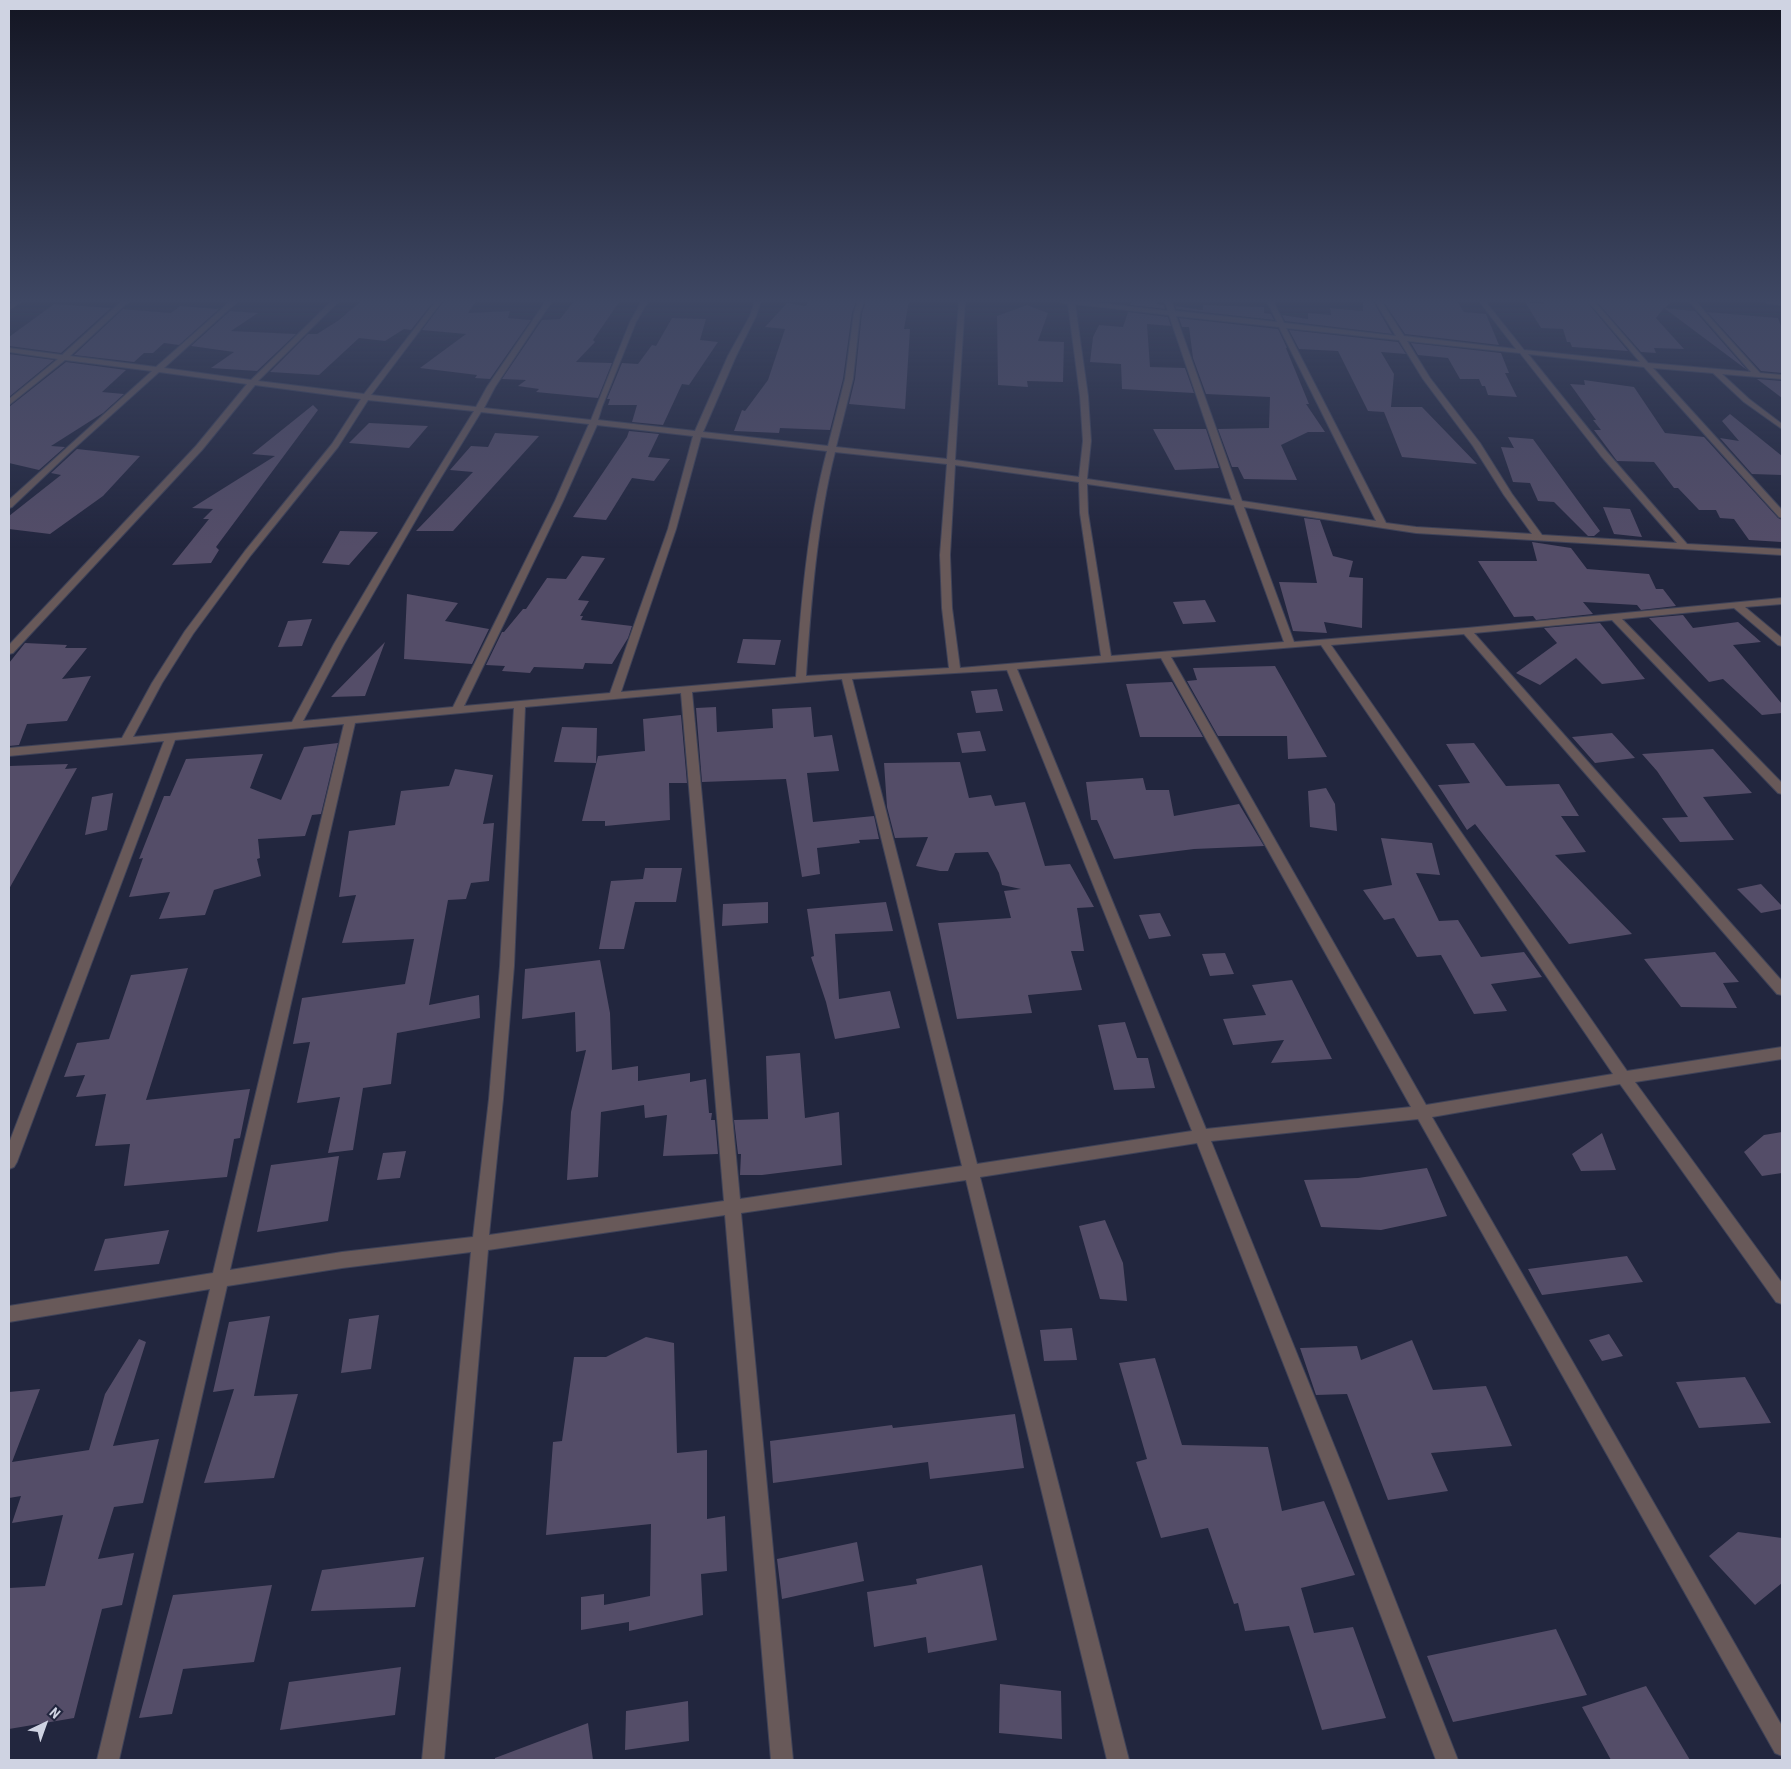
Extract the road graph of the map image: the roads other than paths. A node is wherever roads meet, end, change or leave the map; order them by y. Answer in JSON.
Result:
{"nodes":[{"id":1,"x":32,"y":384,"type":"edge"},
{"id":2,"x":143,"y":384,"type":"edge"},
{"id":3,"x":252,"y":384,"type":"edge"},
{"id":4,"x":266,"y":384,"type":"edge"},
{"id":5,"x":376,"y":384,"type":"edge"},
{"id":6,"x":495,"y":384,"type":"edge"},
{"id":7,"x":608,"y":384,"type":"edge"},
{"id":8,"x":720,"y":384,"type":"edge"},
{"id":9,"x":848,"y":384,"type":"edge"},
{"id":10,"x":956,"y":384,"type":"edge"},
{"id":11,"x":1082,"y":384,"type":"edge"},
{"id":12,"x":1196,"y":384,"type":"edge"},
{"id":13,"x":1310,"y":384,"type":"edge"},
{"id":14,"x":1430,"y":384,"type":"edge"},
{"id":15,"x":1548,"y":384,"type":"edge"},
{"id":16,"x":1663,"y":384,"type":"edge"},
{"id":17,"x":1726,"y":384,"type":"edge"},
{"id":18,"x":366,"y":396,"type":"junction"},
{"id":19,"x":9,"y":403,"type":"edge"},
{"id":20,"x":479,"y":408,"type":"junction"},
{"id":21,"x":594,"y":422,"type":"junction"},
{"id":22,"x":1782,"y":427,"type":"edge"},
{"id":23,"x":698,"y":434,"type":"junction"},
{"id":24,"x":831,"y":449,"type":"junction"},
{"id":25,"x":950,"y":462,"type":"junction"},
{"id":26,"x":1083,"y":481,"type":"junction"},
{"id":27,"x":1239,"y":504,"type":"junction"},
{"id":28,"x":9,"y":505,"type":"edge"},
{"id":29,"x":1782,"y":515,"type":"edge"},
{"id":30,"x":1383,"y":526,"type":"junction"},
{"id":31,"x":1539,"y":537,"type":"junction"},
{"id":32,"x":1685,"y":547,"type":"junction"},
{"id":33,"x":1782,"y":552,"type":"edge"},
{"id":34,"x":1782,"y":601,"type":"edge"},
{"id":35,"x":1736,"y":605,"type":"junction"},
{"id":36,"x":1613,"y":616,"type":"junction"},
{"id":37,"x":1468,"y":631,"type":"junction"},
{"id":38,"x":1323,"y":641,"type":"junction"},
{"id":39,"x":1782,"y":644,"type":"edge"},
{"id":40,"x":1290,"y":645,"type":"junction"},
{"id":41,"x":9,"y":651,"type":"edge"},
{"id":42,"x":1165,"y":656,"type":"junction"},
{"id":43,"x":1107,"y":660,"type":"junction"},
{"id":44,"x":1011,"y":667,"type":"junction"},
{"id":45,"x":955,"y":671,"type":"junction"},
{"id":46,"x":846,"y":676,"type":"junction"},
{"id":47,"x":801,"y":680,"type":"junction"},
{"id":48,"x":686,"y":689,"type":"junction"},
{"id":49,"x":614,"y":696,"type":"junction"},
{"id":50,"x":520,"y":705,"type":"junction"},
{"id":51,"x":457,"y":710,"type":"junction"},
{"id":52,"x":351,"y":719,"type":"junction"},
{"id":53,"x":296,"y":725,"type":"junction"},
{"id":54,"x":171,"y":736,"type":"junction"},
{"id":55,"x":126,"y":740,"type":"junction"},
{"id":56,"x":9,"y":752,"type":"edge"},
{"id":57,"x":1782,"y":790,"type":"edge"},
{"id":58,"x":1782,"y":990,"type":"edge"},
{"id":59,"x":1782,"y":1053,"type":"edge"},
{"id":60,"x":1623,"y":1078,"type":"junction"},
{"id":61,"x":1422,"y":1112,"type":"junction"},
{"id":62,"x":1201,"y":1136,"type":"junction"},
{"id":63,"x":9,"y":1162,"type":"edge"},
{"id":64,"x":971,"y":1172,"type":"junction"},
{"id":65,"x":732,"y":1208,"type":"junction"},
{"id":66,"x":480,"y":1244,"type":"junction"},
{"id":67,"x":221,"y":1281,"type":"junction"},
{"id":68,"x":1782,"y":1296,"type":"edge"},
{"id":69,"x":9,"y":1314,"type":"edge"},
{"id":70,"x":1782,"y":1746,"type":"edge"},
{"id":71,"x":108,"y":1760,"type":"edge"},
{"id":72,"x":433,"y":1760,"type":"edge"},
{"id":73,"x":782,"y":1760,"type":"edge"},
{"id":74,"x":1118,"y":1760,"type":"edge"},
{"id":75,"x":1447,"y":1760,"type":"edge"}],
"edges":[{"from":1,"to":19,"type":"street"},
{"from":2,"to":28,"type":"street"},
{"from":3,"to":41,"type":"street"},
{"from":4,"to":18,"type":"street"},
{"from":5,"to":18,"type":"street"},
{"from":6,"to":20,"type":"street"},
{"from":7,"to":21,"type":"street"},
{"from":8,"to":23,"type":"street"},
{"from":9,"to":24,"type":"street"},
{"from":10,"to":25,"type":"street"},
{"from":11,"to":26,"type":"street"},
{"from":12,"to":27,"type":"street"},
{"from":13,"to":30,"type":"street"},
{"from":14,"to":31,"type":"street"},
{"from":15,"to":32,"type":"street"},
{"from":16,"to":29,"type":"street"},
{"from":17,"to":22,"type":"street"},
{"from":18,"to":20,"type":"street"},
{"from":18,"to":55,"type":"street"},
{"from":20,"to":21,"type":"street"},
{"from":20,"to":53,"type":"street"},
{"from":21,"to":23,"type":"street"},
{"from":21,"to":51,"type":"street"},
{"from":23,"to":24,"type":"street"},
{"from":23,"to":49,"type":"street"},
{"from":24,"to":25,"type":"street"},
{"from":24,"to":47,"type":"street"},
{"from":25,"to":26,"type":"street"},
{"from":25,"to":45,"type":"street"},
{"from":26,"to":27,"type":"street"},
{"from":26,"to":43,"type":"street"},
{"from":27,"to":30,"type":"street"},
{"from":27,"to":40,"type":"street"},
{"from":30,"to":31,"type":"street"},
{"from":31,"to":32,"type":"street"},
{"from":32,"to":33,"type":"street"},
{"from":34,"to":35,"type":"street"},
{"from":35,"to":36,"type":"street"},
{"from":35,"to":39,"type":"street"},
{"from":36,"to":37,"type":"street"},
{"from":36,"to":57,"type":"street"},
{"from":37,"to":38,"type":"street"},
{"from":37,"to":58,"type":"street"},
{"from":38,"to":40,"type":"street"},
{"from":38,"to":60,"type":"street"},
{"from":40,"to":42,"type":"street"},
{"from":42,"to":43,"type":"street"},
{"from":42,"to":61,"type":"street"},
{"from":43,"to":44,"type":"street"},
{"from":44,"to":45,"type":"street"},
{"from":44,"to":62,"type":"street"},
{"from":45,"to":46,"type":"street"},
{"from":46,"to":47,"type":"street"},
{"from":46,"to":64,"type":"street"},
{"from":47,"to":48,"type":"street"},
{"from":48,"to":49,"type":"street"},
{"from":48,"to":65,"type":"street"},
{"from":49,"to":50,"type":"street"},
{"from":50,"to":51,"type":"street"},
{"from":50,"to":66,"type":"street"},
{"from":51,"to":52,"type":"street"},
{"from":52,"to":53,"type":"street"},
{"from":52,"to":67,"type":"street"},
{"from":53,"to":54,"type":"street"},
{"from":54,"to":55,"type":"street"},
{"from":54,"to":63,"type":"street"},
{"from":55,"to":56,"type":"street"},
{"from":59,"to":60,"type":"street"},
{"from":60,"to":61,"type":"street"},
{"from":60,"to":68,"type":"street"},
{"from":61,"to":62,"type":"street"},
{"from":61,"to":70,"type":"street"},
{"from":62,"to":64,"type":"street"},
{"from":62,"to":75,"type":"street"},
{"from":64,"to":65,"type":"street"},
{"from":64,"to":74,"type":"street"},
{"from":65,"to":66,"type":"street"},
{"from":65,"to":73,"type":"street"},
{"from":66,"to":67,"type":"street"},
{"from":66,"to":72,"type":"street"},
{"from":67,"to":69,"type":"street"},
{"from":67,"to":71,"type":"street"}]}
